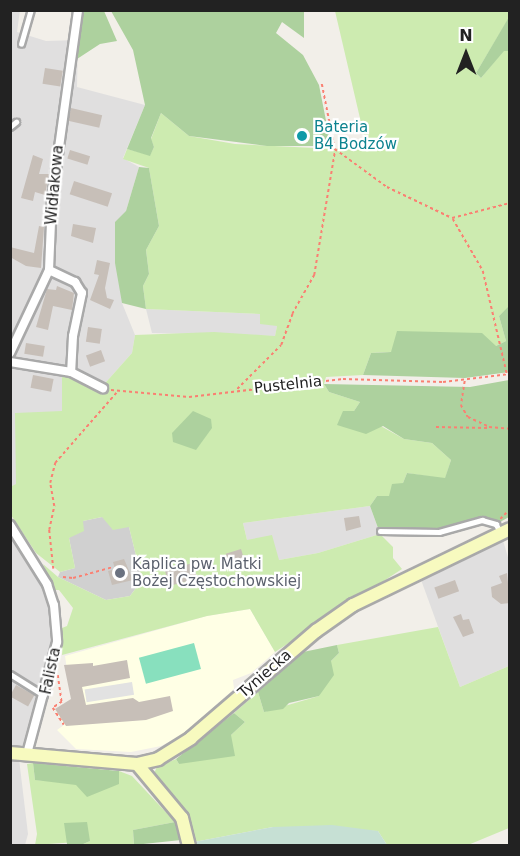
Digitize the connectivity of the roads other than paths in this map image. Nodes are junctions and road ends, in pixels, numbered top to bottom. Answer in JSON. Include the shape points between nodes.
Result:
{"nodes":[{"id":1,"x":31,"y":10,"type":"edge"},
{"id":2,"x":78,"y":10,"type":"edge"},
{"id":3,"x":21,"y":44,"type":"dead end"},
{"id":4,"x":16,"y":122,"type":"dead end"},
{"id":5,"x":10,"y":127,"type":"edge"},
{"id":6,"x":49,"y":270,"type":"junction"},
{"id":7,"x":10,"y":354,"type":"edge"},
{"id":8,"x":10,"y":362,"type":"edge"},
{"id":9,"x":71,"y":372,"type":"junction"},
{"id":10,"x":103,"y":388,"type":"road end"},
{"id":11,"x":10,"y":525,"type":"edge"},
{"id":12,"x":502,"y":529,"type":"edge"},
{"id":13,"x":380,"y":531,"type":"dead end"},
{"id":14,"x":10,"y":674,"type":"edge"},
{"id":15,"x":46,"y":696,"type":"junction"},
{"id":16,"x":10,"y":753,"type":"edge"},
{"id":17,"x":27,"y":754,"type":"junction"},
{"id":18,"x":137,"y":764,"type":"junction"},
{"id":19,"x":189,"y":846,"type":"edge"}],
"edges":[{"from":1,"to":3,"type":"lane"},
{"from":2,"to":6,"type":"street","name":"Widłakowa","via":[[52,198]]},
{"from":4,"to":5,"type":"lane"},
{"from":6,"to":7,"type":"street","name":"Widłakowa"},
{"from":6,"to":9,"type":"street","via":[[75,282],[82,293]]},
{"from":8,"to":9,"type":"street"},
{"from":9,"to":10,"type":"street"},
{"from":11,"to":15,"type":"street","name":"Falista","via":[[33,557],[54,605],[57,642]]},
{"from":12,"to":13,"type":"lane","via":[[482,520],[439,532]]},
{"from":12,"to":18,"type":"street","name":"Tyniecka","via":[[353,605],[316,631],[191,738],[158,759]]},
{"from":14,"to":15,"type":"lane"},
{"from":15,"to":17,"type":"street","name":"Falista"},
{"from":16,"to":17,"type":"street","name":"Tyniecka"},
{"from":17,"to":18,"type":"street","name":"Tyniecka"},
{"from":18,"to":19,"type":"street","via":[[182,818]]}]}
